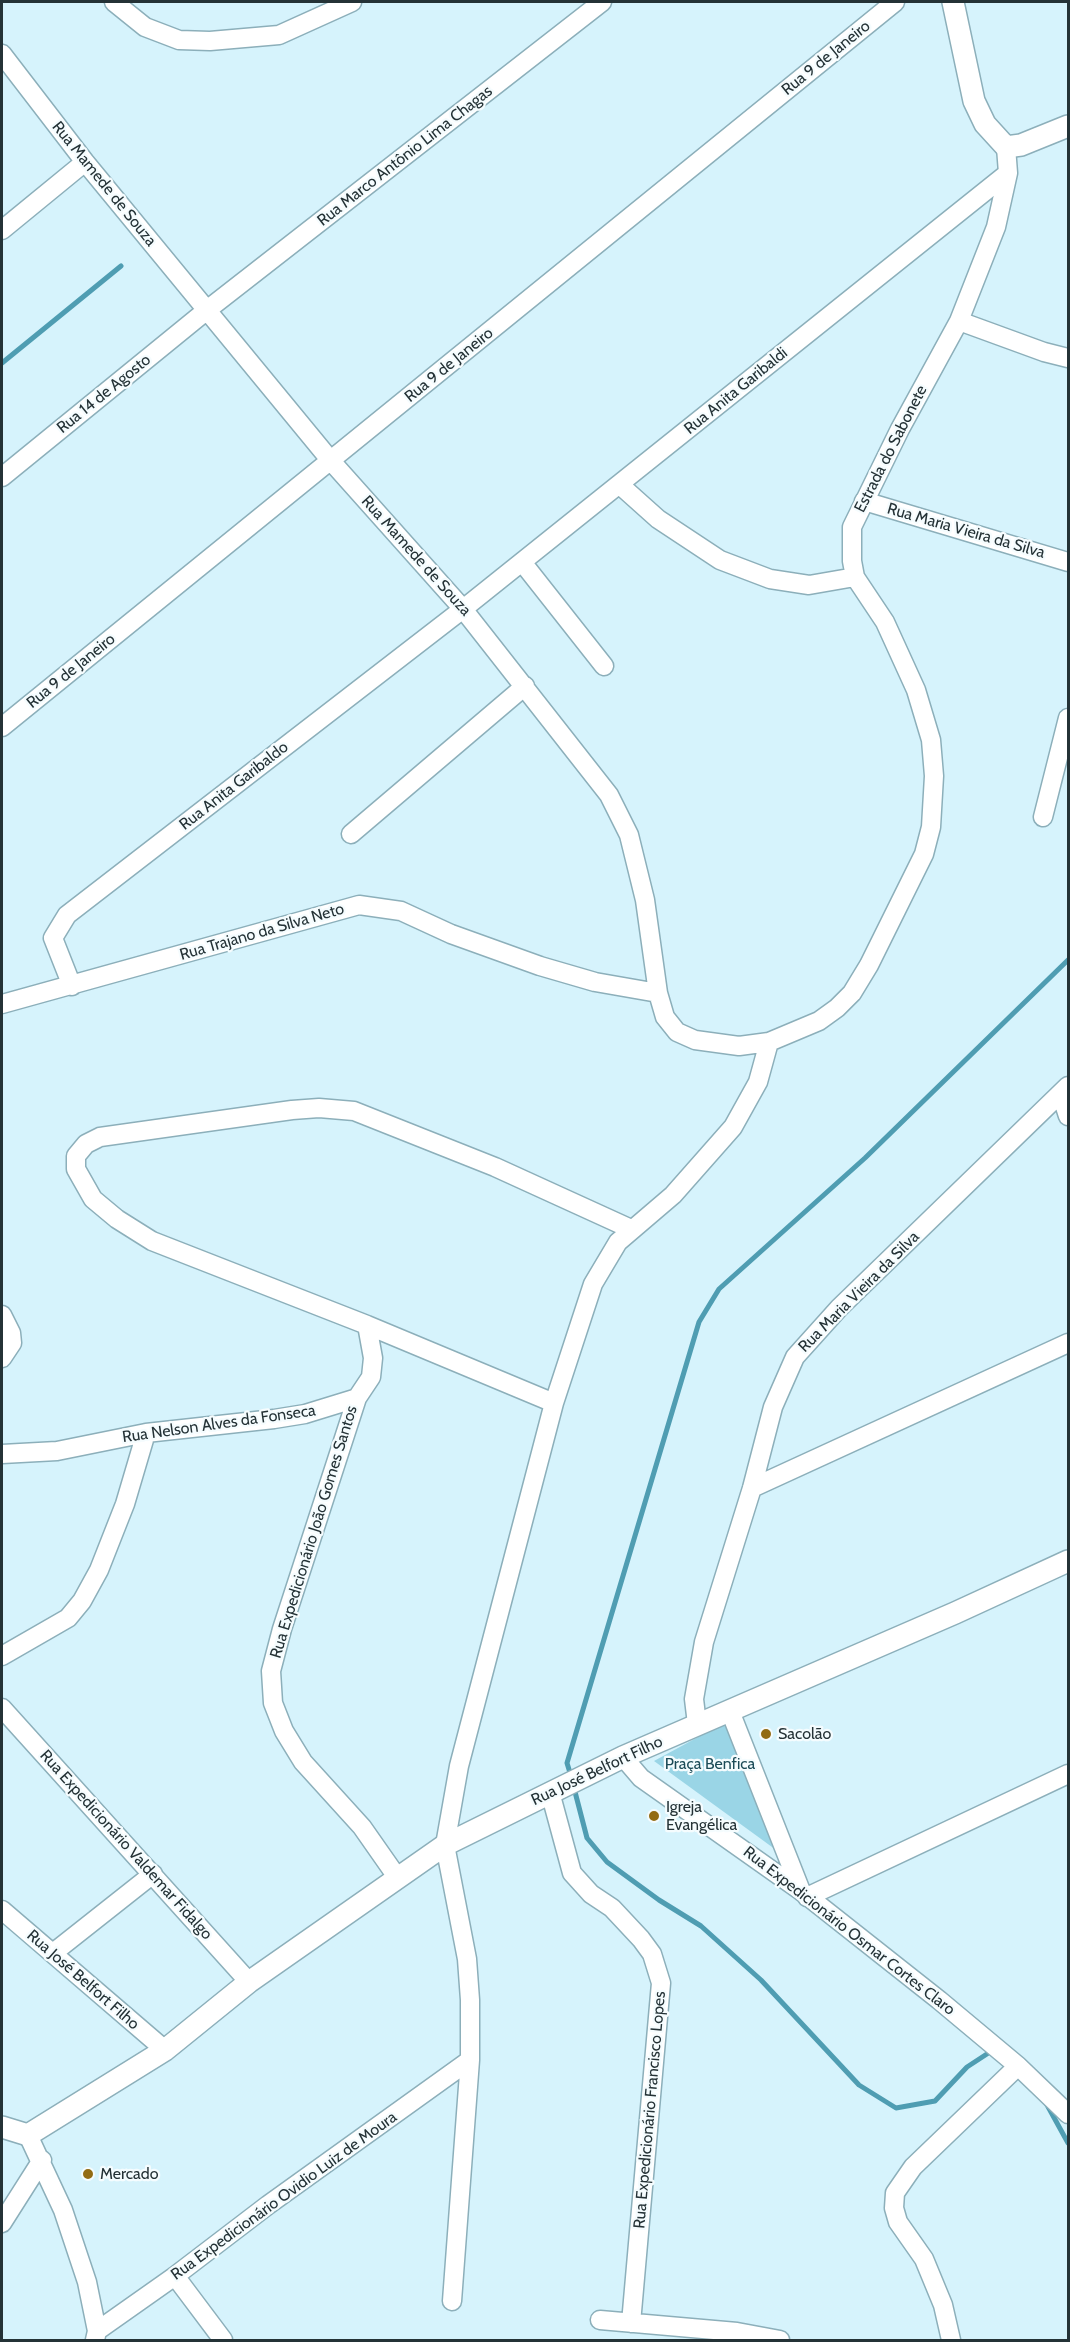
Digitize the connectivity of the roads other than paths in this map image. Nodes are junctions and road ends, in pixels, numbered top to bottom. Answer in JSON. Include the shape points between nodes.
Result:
{"nodes":[{"id":1,"x":114,"y":2,"type":"edge"},
{"id":2,"x":352,"y":2,"type":"edge"},
{"id":3,"x":602,"y":2,"type":"edge"},
{"id":4,"x":895,"y":2,"type":"edge"},
{"id":5,"x":953,"y":2,"type":"edge"},
{"id":6,"x":2,"y":54,"type":"edge"},
{"id":7,"x":1068,"y":126,"type":"edge"},
{"id":8,"x":1013,"y":146,"type":"junction"},
{"id":9,"x":85,"y":162,"type":"junction"},
{"id":10,"x":1008,"y":173,"type":"junction"},
{"id":11,"x":2,"y":230,"type":"edge"},
{"id":12,"x":207,"y":310,"type":"junction"},
{"id":13,"x":959,"y":321,"type":"junction"},
{"id":14,"x":1068,"y":358,"type":"edge"},
{"id":15,"x":331,"y":461,"type":"junction"},
{"id":16,"x":2,"y":477,"type":"edge"},
{"id":17,"x":620,"y":485,"type":"junction"},
{"id":18,"x":864,"y":501,"type":"junction"},
{"id":19,"x":1068,"y":561,"type":"edge"},
{"id":20,"x":522,"y":562,"type":"junction"},
{"id":21,"x":855,"y":577,"type":"junction"},
{"id":22,"x":464,"y":609,"type":"junction"},
{"id":23,"x":604,"y":666,"type":"dead end"},
{"id":24,"x":525,"y":686,"type":"junction"},
{"id":25,"x":1068,"y":718,"type":"edge"},
{"id":26,"x":2,"y":727,"type":"edge"},
{"id":27,"x":1043,"y":817,"type":"dead end"},
{"id":28,"x":351,"y":834,"type":"dead end"},
{"id":29,"x":72,"y":986,"type":"junction"},
{"id":30,"x":658,"y":993,"type":"junction"},
{"id":31,"x":2,"y":1004,"type":"edge"},
{"id":32,"x":769,"y":1042,"type":"junction"},
{"id":33,"x":1065,"y":1090,"type":"edge"},
{"id":34,"x":1068,"y":1116,"type":"edge"},
{"id":35,"x":631,"y":1229,"type":"junction"},
{"id":36,"x":2,"y":1315,"type":"edge"},
{"id":37,"x":367,"y":1325,"type":"junction"},
{"id":38,"x":1068,"y":1343,"type":"edge"},
{"id":39,"x":2,"y":1358,"type":"edge"},
{"id":40,"x":357,"y":1398,"type":"junction"},
{"id":41,"x":554,"y":1403,"type":"junction"},
{"id":42,"x":146,"y":1434,"type":"junction"},
{"id":43,"x":2,"y":1454,"type":"edge"},
{"id":44,"x":752,"y":1488,"type":"junction"},
{"id":45,"x":1068,"y":1561,"type":"edge"},
{"id":46,"x":2,"y":1656,"type":"edge"},
{"id":47,"x":2,"y":1708,"type":"edge"},
{"id":48,"x":730,"y":1711,"type":"junction"},
{"id":49,"x":697,"y":1724,"type":"junction"},
{"id":50,"x":623,"y":1757,"type":"junction"},
{"id":51,"x":1068,"y":1774,"type":"edge"},
{"id":52,"x":550,"y":1792,"type":"junction"},
{"id":53,"x":445,"y":1845,"type":"junction"},
{"id":54,"x":153,"y":1874,"type":"junction"},
{"id":55,"x":397,"y":1877,"type":"junction"},
{"id":56,"x":804,"y":1894,"type":"junction"},
{"id":57,"x":2,"y":1910,"type":"edge"},
{"id":58,"x":53,"y":1953,"type":"junction"},
{"id":59,"x":249,"y":1982,"type":"junction"},
{"id":60,"x":165,"y":2050,"type":"junction"},
{"id":61,"x":470,"y":2060,"type":"junction"},
{"id":62,"x":1015,"y":2069,"type":"junction"},
{"id":63,"x":1068,"y":2114,"type":"edge"},
{"id":64,"x":2,"y":2127,"type":"edge"},
{"id":65,"x":28,"y":2135,"type":"junction"},
{"id":66,"x":42,"y":2160,"type":"junction"},
{"id":67,"x":2,"y":2223,"type":"edge"},
{"id":68,"x":175,"y":2276,"type":"junction"},
{"id":69,"x":452,"y":2301,"type":"dead end"},
{"id":70,"x":600,"y":2320,"type":"dead end"},
{"id":71,"x":631,"y":2323,"type":"junction"},
{"id":72,"x":96,"y":2336,"type":"edge"},
{"id":73,"x":223,"y":2340,"type":"edge"},
{"id":74,"x":780,"y":2340,"type":"edge"},
{"id":75,"x":951,"y":2340,"type":"edge"}],
"edges":[{"from":1,"to":2,"type":"street","via":[[145,27],[179,40],[210,41],[279,35]]},
{"from":3,"to":12,"type":"street","name":"Rua Marco Antônio Lima Chagas"},
{"from":4,"to":15,"type":"street","name":"Rua 9 de Janeiro"},
{"from":5,"to":8,"type":"street","via":[[974,101],[985,124]]},
{"from":6,"to":9,"type":"street","name":"Rua Mamede de Souza"},
{"from":7,"to":8,"type":"street"},
{"from":8,"to":10,"type":"street","name":"Estrada do Sabonete"},
{"from":9,"to":11,"type":"street"},
{"from":9,"to":12,"type":"street","name":"Rua Mamede de Souza"},
{"from":10,"to":13,"type":"street","name":"Estrada do Sabonete","via":[[996,227]]},
{"from":10,"to":17,"type":"street","name":"Rua Anita Garibaldi"},
{"from":12,"to":15,"type":"street","name":"Rua Mamede de Souza"},
{"from":12,"to":16,"type":"street","name":"Rua 14 de Agosto"},
{"from":13,"to":14,"type":"street"},
{"from":13,"to":18,"type":"street","name":"Estrada do Sabonete"},
{"from":15,"to":22,"type":"street","name":"Rua Mamede de Souza"},
{"from":15,"to":26,"type":"street","name":"Rua 9 de Janeiro"},
{"from":17,"to":20,"type":"street","name":"Rua Anita Garibaldi"},
{"from":17,"to":21,"type":"street","via":[[658,519],[720,560],[771,579],[809,585]]},
{"from":18,"to":19,"type":"street","name":"Rua Maria Vieira da Silva"},
{"from":18,"to":21,"type":"street","name":"Estrada do Sabonete","via":[[852,527]]},
{"from":20,"to":22,"type":"street","name":"Rua Anita Garibaldi"},
{"from":20,"to":23,"type":"street"},
{"from":21,"to":32,"type":"street","name":"Estrada do Sabonete","via":[[885,622],[916,690],[930,740],[931,828],[924,854],[892,922],[852,993],[819,1021]]},
{"from":22,"to":24,"type":"street","name":"Rua Mamede de Souza"},
{"from":22,"to":29,"type":"street","name":"Rua Anita Garibaldo","via":[[67,915],[53,938]]},
{"from":24,"to":28,"type":"street"},
{"from":24,"to":30,"type":"street","name":"Rua Mamede de Souza","via":[[609,795],[629,835],[645,900]]},
{"from":25,"to":27,"type":"street"},
{"from":29,"to":30,"type":"street","name":"Rua Trajano da Silva Neto","via":[[359,904],[401,911],[451,934],[551,969],[595,982]]},
{"from":29,"to":31,"type":"street","name":"Rua Trajano da Silva Neto"},
{"from":30,"to":32,"type":"street","name":"Rua Mamede de Souza","via":[[665,1017],[677,1032],[716,1044]]},
{"from":32,"to":35,"type":"street","via":[[758,1082],[733,1127],[673,1195]]},
{"from":33,"to":34,"type":"street"},
{"from":33,"to":44,"type":"street","name":"Rua Maria Vieira da Silva","via":[[839,1308],[795,1357],[773,1407]]},
{"from":35,"to":37,"type":"street","via":[[495,1167],[354,1111],[292,1110],[100,1137],[86,1144],[76,1156],[75,1169],[93,1199],[152,1240]]},
{"from":35,"to":41,"type":"street","via":[[606,1258],[593,1284]]},
{"from":36,"to":39,"type":"street","via":[[12,1343]]},
{"from":37,"to":40,"type":"street","via":[[373,1358],[371,1377]]},
{"from":37,"to":41,"type":"street"},
{"from":38,"to":44,"type":"street"},
{"from":40,"to":42,"type":"street","name":"Rua Nelson Alves da Fonseca","via":[[306,1414]]},
{"from":40,"to":55,"type":"street","name":"Rua Expedicionário João Gomes Santos","via":[[282,1629],[271,1671],[273,1703],[303,1762],[362,1827]]},
{"from":41,"to":53,"type":"street","via":[[459,1766]]},
{"from":42,"to":43,"type":"street","name":"Rua Nelson Alves da Fonseca","via":[[57,1451]]},
{"from":42,"to":46,"type":"street","via":[[125,1504],[82,1601],[68,1618]]},
{"from":44,"to":49,"type":"street","name":"Rua Maria Vieira da Silva","via":[[704,1642],[694,1699]]},
{"from":45,"to":48,"type":"street","name":"Rua José Belfort Filho"},
{"from":47,"to":54,"type":"street","name":"Rua Expedicionário Valdemar Fidalgo"},
{"from":48,"to":49,"type":"street","name":"Rua José Belfort Filho"},
{"from":48,"to":56,"type":"street"},
{"from":49,"to":50,"type":"street","name":"Rua José Belfort Filho"},
{"from":50,"to":52,"type":"street","name":"Rua José Belfort Filho"},
{"from":50,"to":56,"type":"street","name":"Rua Expedicionário Osmar Cortes Claro","via":[[640,1778]]},
{"from":51,"to":56,"type":"street"},
{"from":52,"to":53,"type":"street","name":"Rua José Belfort Filho"},
{"from":52,"to":71,"type":"street","name":"Rua Expedicionário Francisco Lopes","via":[[572,1873],[641,1939],[652,1954],[661,1983]]},
{"from":53,"to":55,"type":"street","name":"Rua José Belfort Filho"},
{"from":53,"to":61,"type":"street","via":[[467,1959]]},
{"from":54,"to":58,"type":"street"},
{"from":54,"to":59,"type":"street","name":"Rua Expedicionário Valdemar Fidalgo"},
{"from":55,"to":59,"type":"street","name":"Rua José Belfort Filho"},
{"from":56,"to":62,"type":"street","name":"Rua Expedicionário Osmar Cortes Claro","via":[[939,2000]]},
{"from":57,"to":58,"type":"street","name":"Rua José Belfort Filho"},
{"from":58,"to":60,"type":"street","name":"Rua José Belfort Filho"},
{"from":59,"to":60,"type":"street","name":"Rua José Belfort Filho"},
{"from":60,"to":65,"type":"street","name":"Rua José Belfort Filho"},
{"from":61,"to":68,"type":"street","name":"Rua Expedicionário Ovidio Luiz de Moura"},
{"from":61,"to":69,"type":"street"},
{"from":62,"to":63,"type":"street","name":"Rua Expedicionário Osmar Cortes Claro"},
{"from":62,"to":75,"type":"street","via":[[913,2167],[895,2193],[898,2222],[924,2259],[943,2305]]},
{"from":64,"to":65,"type":"street"},
{"from":65,"to":66,"type":"street"},
{"from":66,"to":67,"type":"street"},
{"from":66,"to":72,"type":"street","via":[[87,2282]]},
{"from":68,"to":72,"type":"street","name":"Rua Expedicionário Ovidio Luiz de Moura"},
{"from":68,"to":73,"type":"street"},
{"from":70,"to":71,"type":"street"},
{"from":71,"to":74,"type":"street","via":[[737,2332]]}]}
